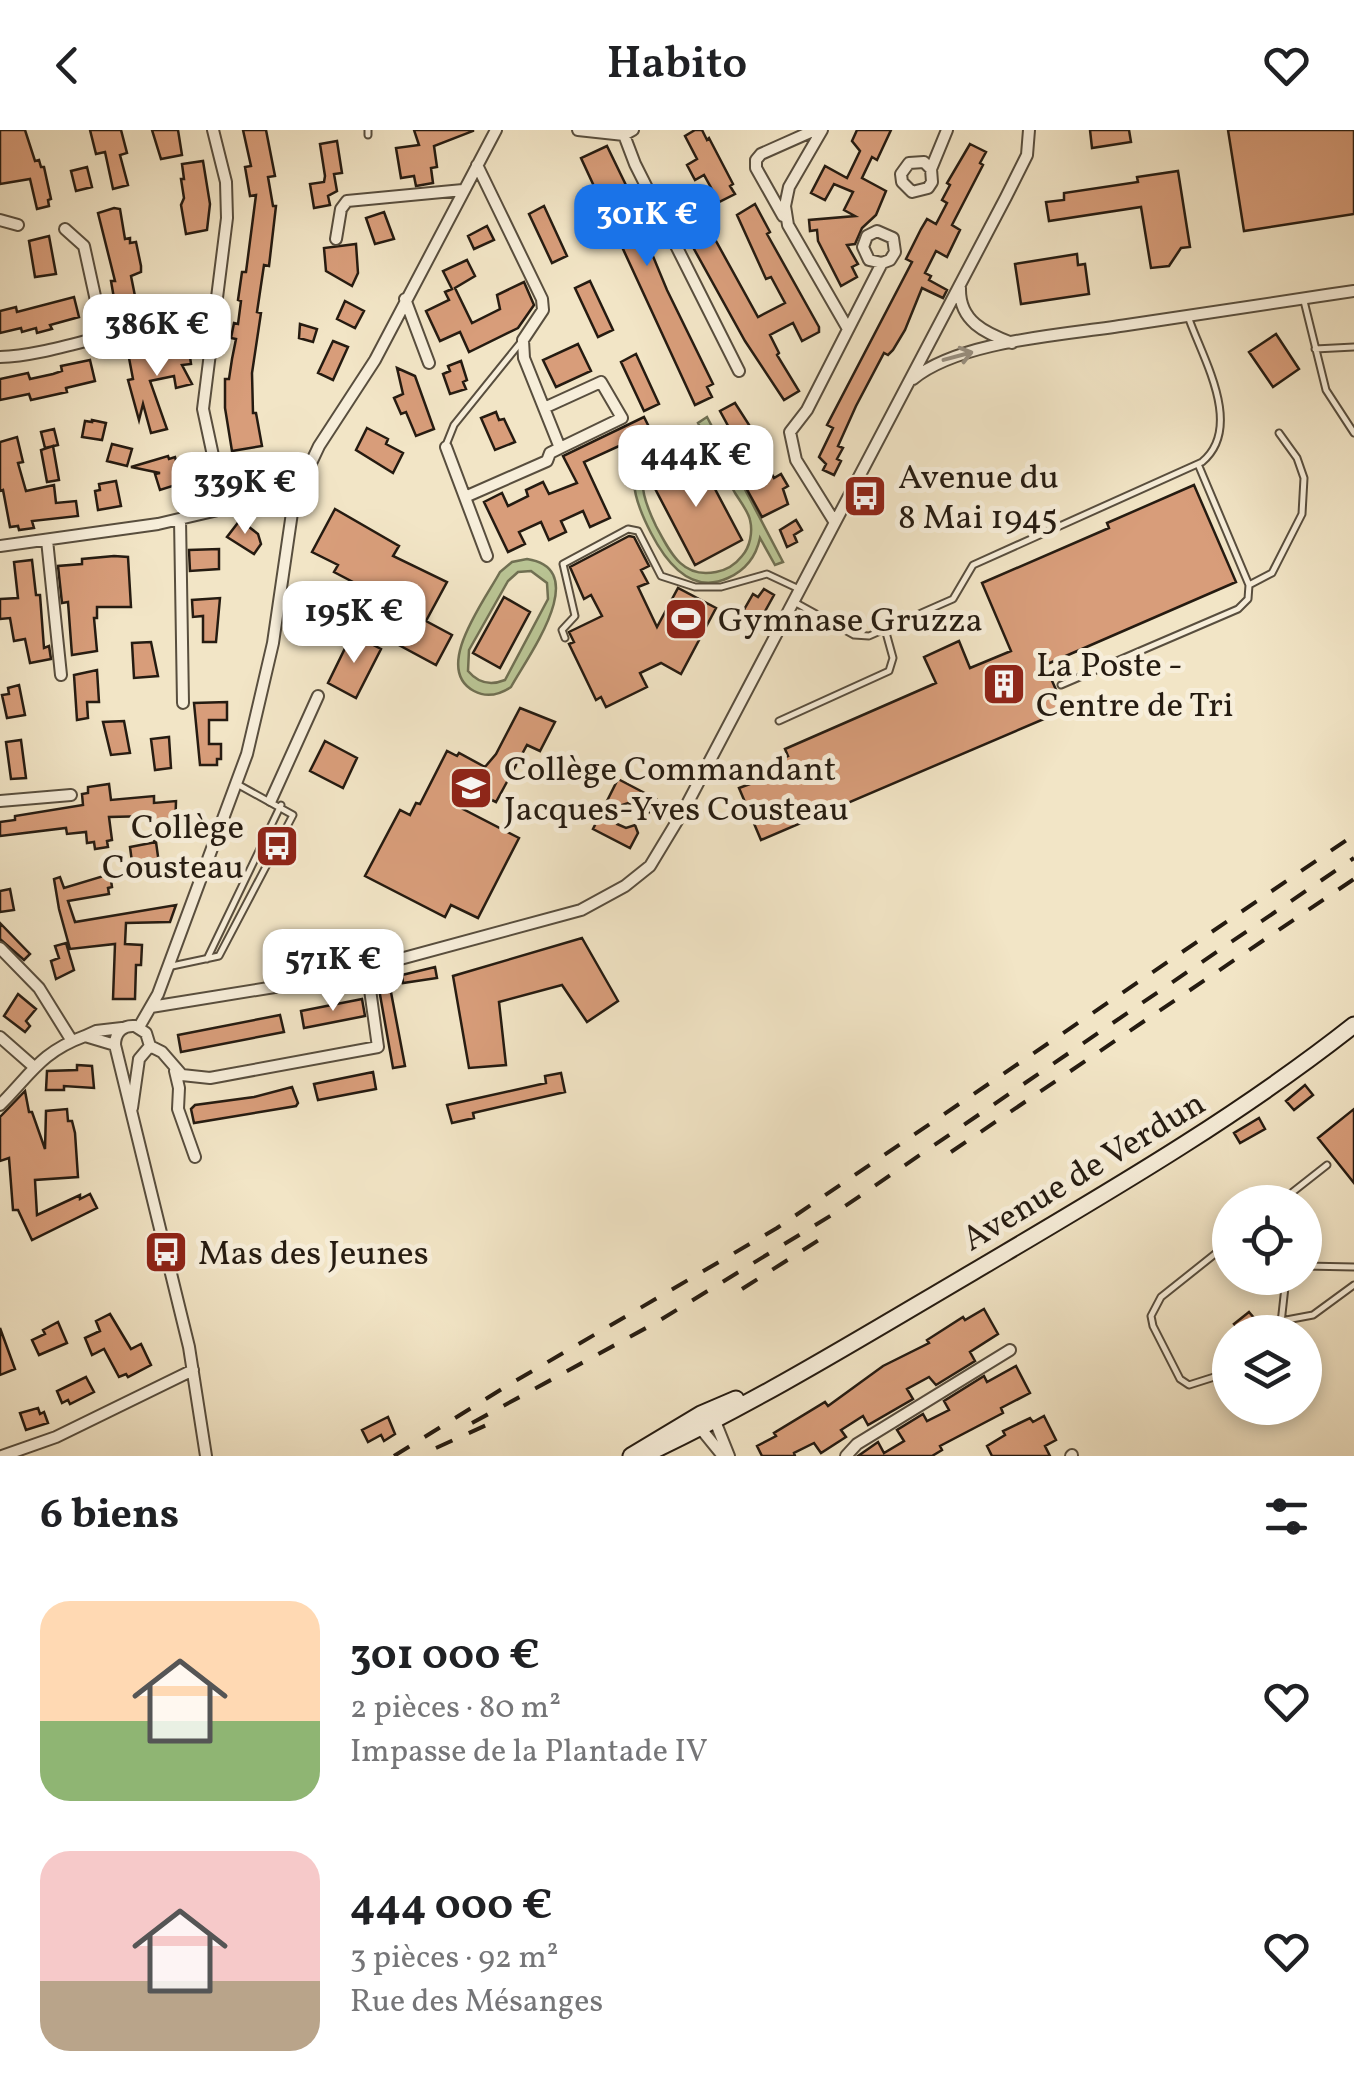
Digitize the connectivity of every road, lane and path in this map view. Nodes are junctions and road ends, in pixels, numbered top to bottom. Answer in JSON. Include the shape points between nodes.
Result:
{"nodes":[{"id":1,"x":213,"y":130,"type":"edge"},
{"id":2,"x":496,"y":130,"type":"edge"},
{"id":3,"x":578,"y":130,"type":"edge"},
{"id":4,"x":818,"y":130,"type":"edge"},
{"id":5,"x":947,"y":130,"type":"edge"},
{"id":6,"x":1029,"y":130,"type":"edge"},
{"id":7,"x":628,"y":132,"type":"edge"},
{"id":8,"x":477,"y":165,"type":"junction"},
{"id":9,"x":930,"y":169,"type":"dead end"},
{"id":10,"x":463,"y":190,"type":"junction"},
{"id":11,"x":0,"y":220,"type":"edge"},
{"id":12,"x":18,"y":225,"type":"dead end"},
{"id":13,"x":788,"y":225,"type":"junction"},
{"id":14,"x":65,"y":229,"type":"dead end"},
{"id":15,"x":336,"y":239,"type":"dead end"},
{"id":16,"x":882,"y":264,"type":"dead end"},
{"id":17,"x":960,"y":284,"type":"junction"},
{"id":18,"x":1354,"y":290,"type":"edge"},
{"id":19,"x":1303,"y":298,"type":"junction"},
{"id":20,"x":405,"y":299,"type":"junction"},
{"id":21,"x":1188,"y":316,"type":"junction"},
{"id":22,"x":211,"y":328,"type":"junction"},
{"id":23,"x":848,"y":329,"type":"junction"},
{"id":24,"x":97,"y":338,"type":"junction"},
{"id":25,"x":523,"y":340,"type":"junction"},
{"id":26,"x":1013,"y":343,"type":"junction"},
{"id":27,"x":1354,"y":347,"type":"edge"},
{"id":28,"x":1315,"y":349,"type":"junction"},
{"id":29,"x":0,"y":357,"type":"edge"},
{"id":30,"x":429,"y":363,"type":"dead end"},
{"id":31,"x":739,"y":372,"type":"dead end"},
{"id":32,"x":909,"y":382,"type":"junction"},
{"id":33,"x":544,"y":408,"type":"junction"},
{"id":34,"x":1279,"y":433,"type":"dead end"},
{"id":35,"x":1354,"y":433,"type":"edge"},
{"id":36,"x":446,"y":447,"type":"joint"},
{"id":37,"x":560,"y":448,"type":"junction"},
{"id":38,"x":1198,"y":464,"type":"junction"},
{"id":39,"x":465,"y":497,"type":"junction"},
{"id":40,"x":231,"y":505,"type":"junction"},
{"id":41,"x":293,"y":507,"type":"junction"},
{"id":42,"x":180,"y":520,"type":"junction"},
{"id":43,"x":834,"y":522,"type":"junction"},
{"id":44,"x":47,"y":540,"type":"junction"},
{"id":45,"x":0,"y":546,"type":"edge"},
{"id":46,"x":488,"y":556,"type":"dead end"},
{"id":47,"x":1249,"y":585,"type":"junction"},
{"id":48,"x":799,"y":589,"type":"junction"},
{"id":49,"x":792,"y":601,"type":"junction"},
{"id":50,"x":886,"y":629,"type":"junction"},
{"id":51,"x":565,"y":638,"type":"dead end"},
{"id":52,"x":61,"y":675,"type":"dead end"},
{"id":53,"x":1061,"y":685,"type":"dead end"},
{"id":54,"x":318,"y":696,"type":"dead end"},
{"id":55,"x":183,"y":703,"type":"dead end"},
{"id":56,"x":780,"y":721,"type":"dead end"},
{"id":57,"x":237,"y":784,"type":"junction"},
{"id":58,"x":70,"y":794,"type":"dead end"},
{"id":59,"x":0,"y":801,"type":"edge"},
{"id":60,"x":276,"y":803,"type":"junction"},
{"id":61,"x":0,"y":948,"type":"edge"},
{"id":62,"x":207,"y":959,"type":"junction"},
{"id":63,"x":169,"y":967,"type":"junction"},
{"id":64,"x":367,"y":968,"type":"junction"},
{"id":65,"x":151,"y":1006,"type":"junction"},
{"id":66,"x":1354,"y":1025,"type":"edge"},
{"id":67,"x":139,"y":1027,"type":"junction"},
{"id":68,"x":122,"y":1028,"type":"junction"},
{"id":69,"x":85,"y":1036,"type":"junction"},
{"id":70,"x":0,"y":1037,"type":"edge"},
{"id":71,"x":72,"y":1041,"type":"junction"},
{"id":72,"x":150,"y":1046,"type":"junction"},
{"id":73,"x":116,"y":1049,"type":"junction"},
{"id":74,"x":140,"y":1060,"type":"junction"},
{"id":75,"x":33,"y":1066,"type":"junction"},
{"id":76,"x":173,"y":1066,"type":"junction"},
{"id":77,"x":0,"y":1105,"type":"edge"},
{"id":78,"x":131,"y":1114,"type":"junction"},
{"id":79,"x":196,"y":1157,"type":"dead end"},
{"id":80,"x":1327,"y":1165,"type":"dead end"},
{"id":81,"x":1302,"y":1185,"type":"edge"},
{"id":82,"x":1212,"y":1257,"type":"edge"},
{"id":83,"x":1322,"y":1266,"type":"edge"},
{"id":84,"x":1354,"y":1267,"type":"edge"},
{"id":85,"x":1354,"y":1285,"type":"edge"},
{"id":86,"x":1312,"y":1315,"type":"edge"},
{"id":87,"x":1010,"y":1350,"type":"dead end"},
{"id":88,"x":193,"y":1370,"type":"junction"},
{"id":89,"x":1212,"y":1378,"type":"edge"},
{"id":90,"x":718,"y":1413,"type":"junction"},
{"id":91,"x":692,"y":1426,"type":"junction"},
{"id":92,"x":2,"y":1456,"type":"edge"},
{"id":93,"x":206,"y":1456,"type":"edge"},
{"id":94,"x":631,"y":1456,"type":"edge"},
{"id":95,"x":642,"y":1456,"type":"edge"},
{"id":96,"x":726,"y":1456,"type":"edge"},
{"id":97,"x":846,"y":1456,"type":"edge"}],
"edges":[{"from":1,"to":22,"type":"street","via":[[227,218]]},
{"from":2,"to":8,"type":"street"},
{"from":3,"to":7,"type":"street"},
{"from":4,"to":13,"type":"street","via":[[789,188]]},
{"from":4,"to":13,"type":"street","via":[[756,160]]},
{"from":5,"to":9,"type":"street"},
{"from":6,"to":17,"type":"street","via":[[1026,154]]},
{"from":7,"to":31,"type":"street","via":[[635,164]]},
{"from":8,"to":10,"type":"street"},
{"from":8,"to":25,"type":"street","via":[[542,300],[543,310]]},
{"from":10,"to":15,"type":"street","via":[[348,201]]},
{"from":10,"to":20,"type":"street"},
{"from":11,"to":12,"type":"street"},
{"from":13,"to":23,"type":"street"},
{"from":14,"to":24,"type":"street","via":[[84,246],[100,319]]},
{"from":16,"to":23,"type":"street"},
{"from":17,"to":26,"type":"street","via":[[970,321]]},
{"from":17,"to":32,"type":"street"},
{"from":18,"to":19,"type":"street"},
{"from":19,"to":21,"type":"street"},
{"from":19,"to":28,"type":"lane"},
{"from":20,"to":30,"type":"street"},
{"from":20,"to":41,"type":"street","via":[[319,446]]},
{"from":21,"to":26,"type":"street"},
{"from":21,"to":38,"type":"lane","via":[[1221,420],[1214,448]]},
{"from":22,"to":24,"type":"street","via":[[194,322]]},
{"from":22,"to":40,"type":"street","via":[[203,408]]},
{"from":23,"to":43,"type":"street","via":[[790,432],[796,460]]},
{"from":24,"to":29,"type":"street"},
{"from":25,"to":33,"type":"street"},
{"from":25,"to":36,"type":"lane","via":[[454,426]]},
{"from":32,"to":26,"type":"street","one_way":true,"via":[[947,358]]},
{"from":27,"to":28,"type":"lane"},
{"from":28,"to":35,"type":"lane","via":[[1326,390]]},
{"from":32,"to":43,"type":"street"},
{"from":33,"to":37,"type":"street"},
{"from":33,"to":37,"type":"street","via":[[601,382],[622,418]]},
{"from":34,"to":47,"type":"lane","via":[[1301,466],[1302,514],[1272,574]]},
{"from":36,"to":39,"type":"street"},
{"from":37,"to":39,"type":"street","via":[[547,461]]},
{"from":38,"to":47,"type":"lane"},
{"from":38,"to":50,"type":"lane","via":[[973,565],[953,599]]},
{"from":39,"to":46,"type":"street"},
{"from":40,"to":41,"type":"street","via":[[272,497]]},
{"from":40,"to":42,"type":"street"},
{"from":41,"to":57,"type":"street","via":[[272,643]]},
{"from":42,"to":44,"type":"street"},
{"from":42,"to":55,"type":"street"},
{"from":43,"to":48,"type":"street"},
{"from":44,"to":45,"type":"street"},
{"from":44,"to":52,"type":"street"},
{"from":47,"to":53,"type":"lane","via":[[1238,609]]},
{"from":48,"to":49,"type":"street"},
{"from":48,"to":51,"type":"lane","via":[[767,574],[721,587],[661,576],[638,531],[628,529],[563,564],[575,616],[562,630]]},
{"from":49,"to":50,"type":"lane","via":[[854,636]]},
{"from":49,"to":64,"type":"street","via":[[650,866],[582,910]]},
{"from":50,"to":56,"type":"lane","via":[[893,658],[888,671]]},
{"from":54,"to":60,"type":"street"},
{"from":57,"to":60,"type":"lane"},
{"from":57,"to":63,"type":"street"},
{"from":58,"to":59,"type":"street"},
{"from":60,"to":62,"type":"lane"},
{"from":60,"to":62,"type":"lane","via":[[293,814],[219,956]]},
{"from":61,"to":71,"type":"street","via":[[38,988]]},
{"from":62,"to":63,"type":"lane"},
{"from":63,"to":65,"type":"street"},
{"from":64,"to":65,"type":"street"},
{"from":64,"to":76,"type":"street","via":[[378,1047],[210,1078],[182,1075]]},
{"from":65,"to":67,"type":"street"},
{"from":66,"to":90,"type":"main road","name":"Avenue de Verdun","via":[[1236,1112],[835,1354]]},
{"from":67,"to":68,"type":"street"},
{"from":67,"to":72,"type":"street"},
{"from":68,"to":69,"type":"street"},
{"from":68,"to":73,"type":"street"},
{"from":69,"to":71,"type":"street"},
{"from":69,"to":73,"type":"street"},
{"from":70,"to":75,"type":"street"},
{"from":71,"to":75,"type":"street"},
{"from":72,"to":74,"type":"street"},
{"from":72,"to":76,"type":"street"},
{"from":73,"to":74,"type":"street","via":[[130,1061]]},
{"from":73,"to":78,"type":"street"},
{"from":74,"to":78,"type":"street"},
{"from":75,"to":77,"type":"street"},
{"from":76,"to":79,"type":"street","via":[[178,1108]]},
{"from":78,"to":88,"type":"street"},
{"from":80,"to":81,"type":"lane"},
{"from":82,"to":89,"type":"lane","via":[[1161,1298],[1152,1316],[1180,1378],[1190,1385]]},
{"from":83,"to":84,"type":"lane"},
{"from":85,"to":86,"type":"lane"},
{"from":87,"to":97,"type":"street"},
{"from":88,"to":92,"type":"street","via":[[56,1438]]},
{"from":88,"to":93,"type":"street"},
{"from":90,"to":91,"type":"main road","name":"Avenue de Verdun"},
{"from":90,"to":96,"type":"street"},
{"from":91,"to":94,"type":"main road"},
{"from":91,"to":95,"type":"main road"},
{"from":91,"to":96,"type":"street"}]}
